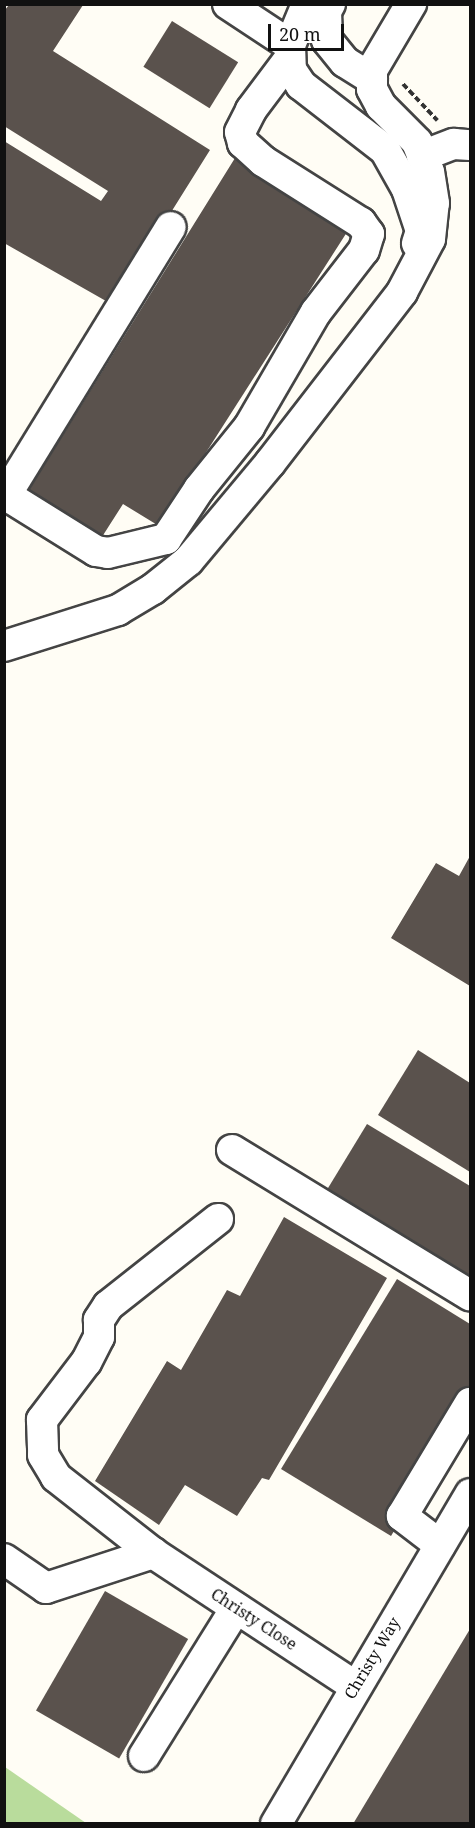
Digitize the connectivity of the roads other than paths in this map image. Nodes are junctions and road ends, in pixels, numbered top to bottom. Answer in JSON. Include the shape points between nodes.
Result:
{"nodes":[{"id":1,"x":228,"y":4,"type":"edge"},
{"id":2,"x":307,"y":4,"type":"edge"},
{"id":3,"x":330,"y":4,"type":"edge"},
{"id":4,"x":411,"y":4,"type":"edge"},
{"id":5,"x":290,"y":51,"type":"junction"},
{"id":6,"x":372,"y":79,"type":"junction"},
{"id":7,"x":471,"y":145,"type":"edge"},
{"id":8,"x":423,"y":156,"type":"junction"},
{"id":9,"x":171,"y":227,"type":"dead end"},
{"id":10,"x":402,"y":292,"type":"junction"},
{"id":11,"x":5,"y":496,"type":"edge"},
{"id":12,"x":4,"y":646,"type":"edge"},
{"id":13,"x":232,"y":1150,"type":"dead end"},
{"id":14,"x":218,"y":1219,"type":"dead end"},
{"id":15,"x":471,"y":1295,"type":"edge"},
{"id":16,"x":471,"y":1403,"type":"edge"},
{"id":17,"x":471,"y":1494,"type":"edge"},
{"id":18,"x":440,"y":1545,"type":"junction"},
{"id":19,"x":153,"y":1553,"type":"junction"},
{"id":20,"x":4,"y":1559,"type":"edge"},
{"id":21,"x":237,"y":1608,"type":"junction"},
{"id":22,"x":355,"y":1686,"type":"junction"},
{"id":23,"x":144,"y":1756,"type":"dead end"},
{"id":24,"x":276,"y":1824,"type":"edge"}],
"edges":[{"from":1,"to":5,"type":"street"},
{"from":2,"to":5,"type":"street"},
{"from":3,"to":6,"type":"street","via":[[326,11],[327,40],[345,62]]},
{"from":4,"to":6,"type":"street","via":[[372,70]]},
{"from":5,"to":10,"type":"street","via":[[291,70],[301,85],[385,150],[407,189],[421,231]]},
{"from":5,"to":11,"type":"street","via":[[251,110],[240,132],[243,143],[263,161],[361,223],[369,234],[364,250],[316,312],[249,427],[199,489],[166,539],[108,553],[96,551]]},
{"from":6,"to":8,"type":"street","via":[[381,106],[417,142]]},
{"from":7,"to":8,"type":"street","via":[[454,144]]},
{"from":8,"to":10,"type":"street","via":[[434,203],[430,239]]},
{"from":9,"to":11,"type":"street"},
{"from":10,"to":12,"type":"street","via":[[263,472],[188,561],[118,610]]},
{"from":13,"to":15,"type":"street"},
{"from":14,"to":19,"type":"street","name":"Christy Close","via":[[108,1306],[99,1320],[99,1337],[86,1362],[42,1420],[43,1455],[56,1478]]},
{"from":16,"to":18,"type":"street","via":[[402,1516]]},
{"from":17,"to":18,"type":"street","name":"Christy Way"},
{"from":18,"to":22,"type":"street","name":"Christy Way"},
{"from":19,"to":20,"type":"street","via":[[46,1588]]},
{"from":19,"to":21,"type":"street","name":"Christy Close"},
{"from":21,"to":22,"type":"street","name":"Christy Close"},
{"from":21,"to":23,"type":"street"},
{"from":22,"to":24,"type":"street","name":"Christy Way"}]}
